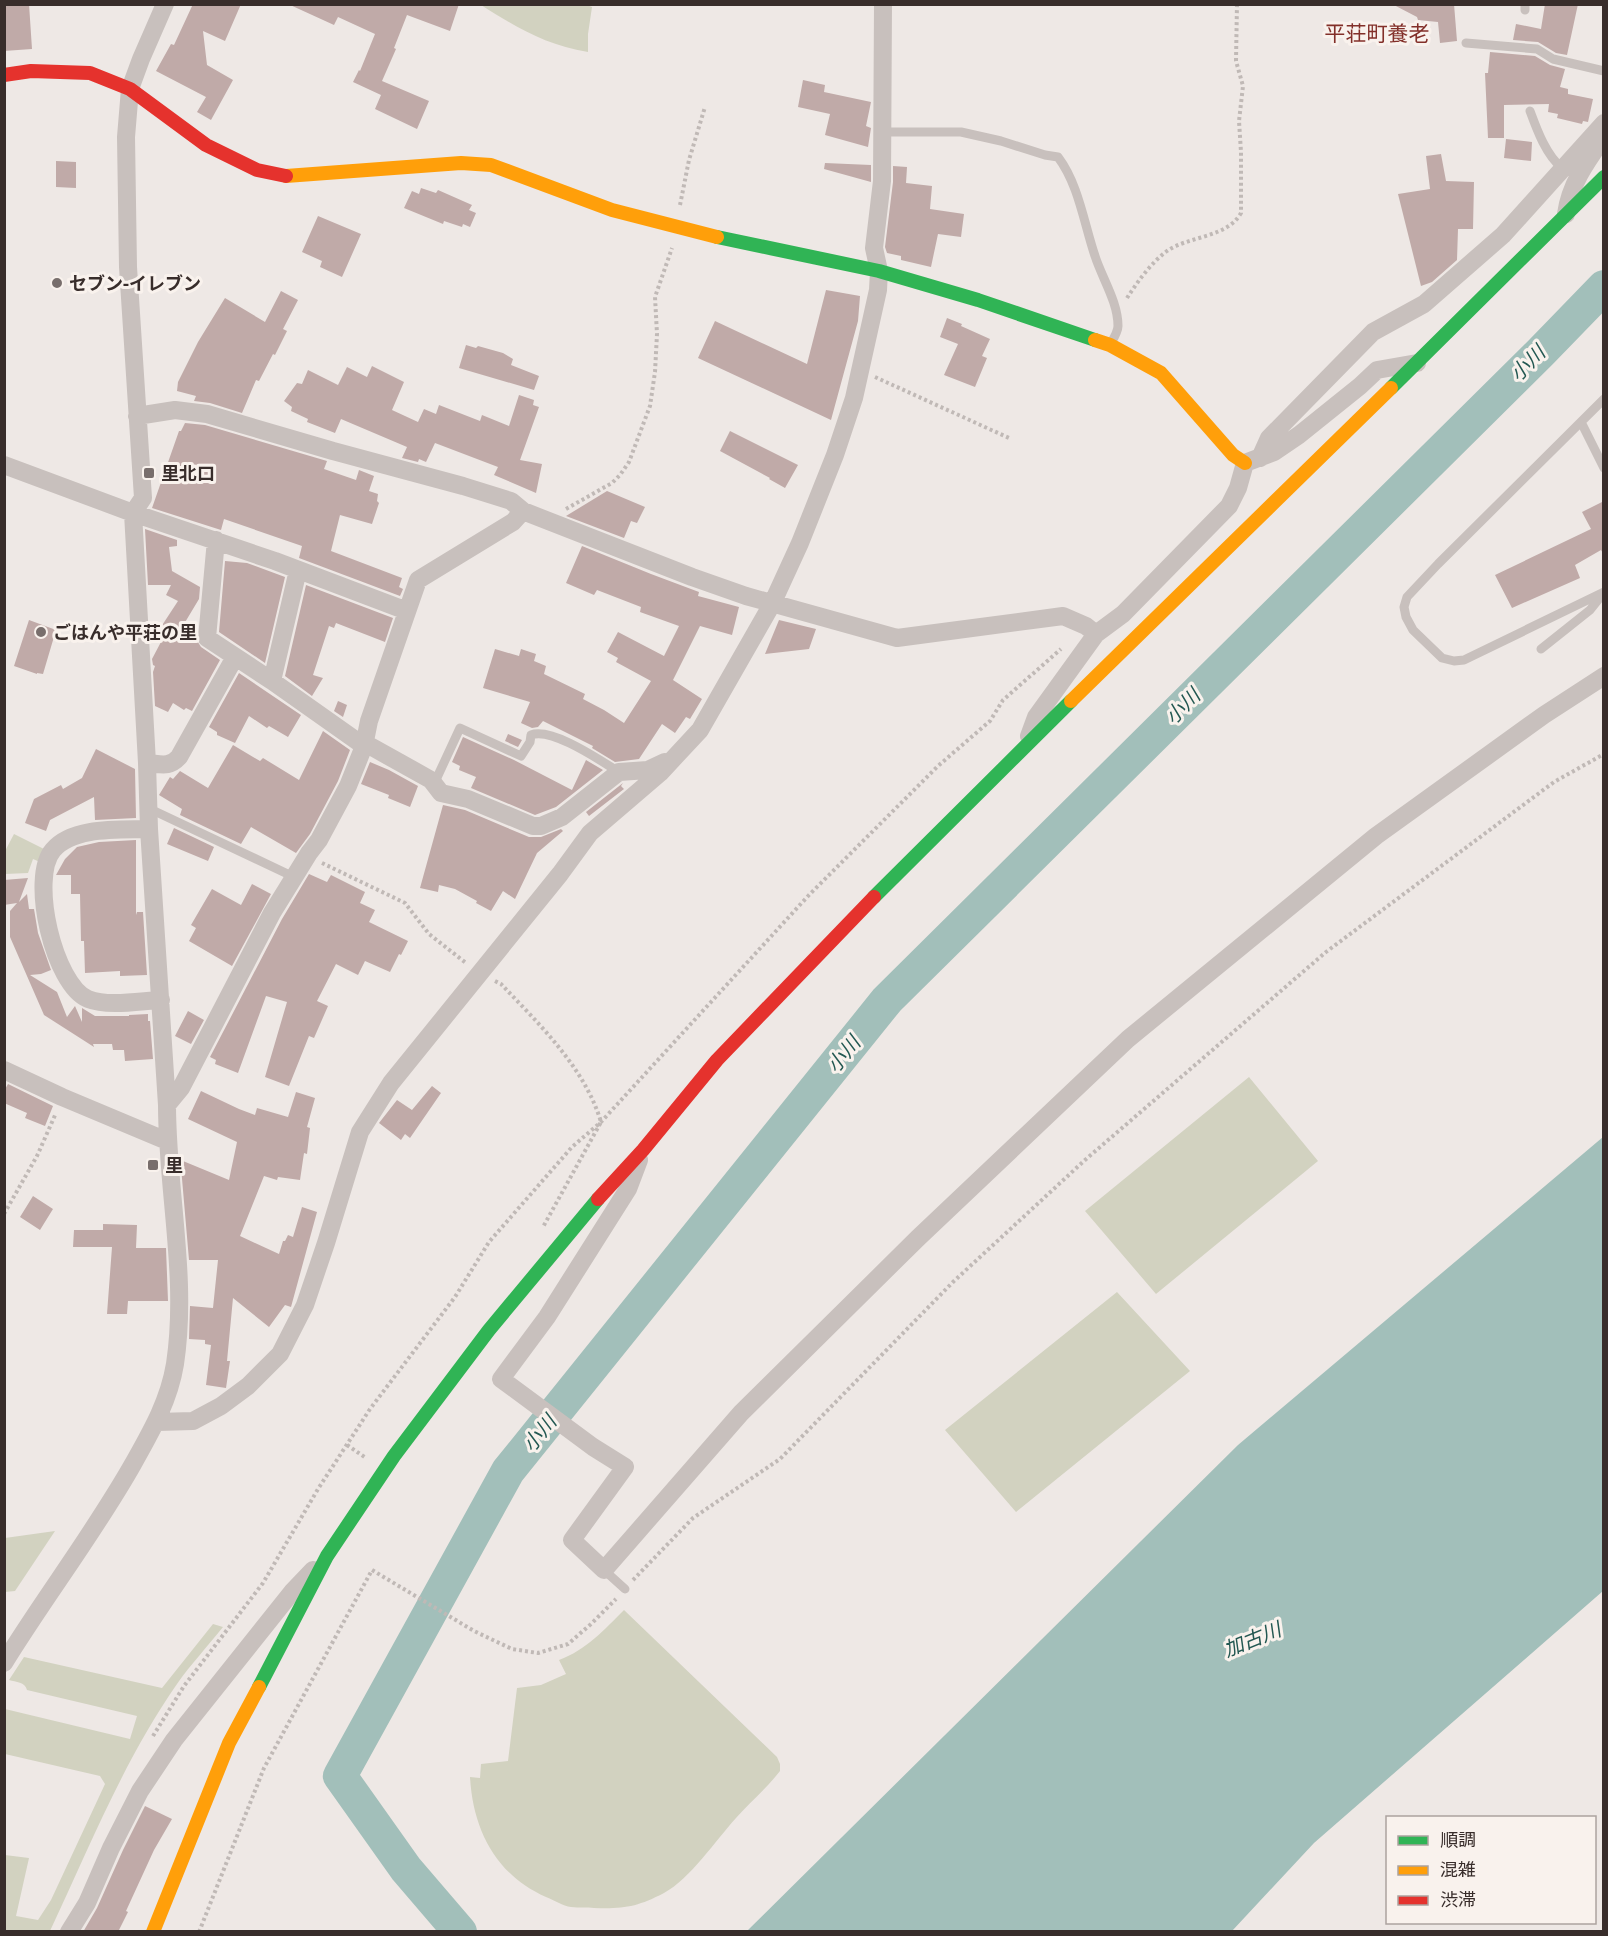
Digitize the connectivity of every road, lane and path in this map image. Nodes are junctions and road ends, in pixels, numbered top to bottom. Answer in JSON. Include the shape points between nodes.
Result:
{"nodes":[{"id":1,"x":165,"y":4,"type":"edge"},
{"id":2,"x":883,"y":4,"type":"edge"},
{"id":3,"x":1237,"y":4,"type":"edge"},
{"id":4,"x":1466,"y":43,"type":"dead end"},
{"id":5,"x":1604,"y":71,"type":"edge"},
{"id":6,"x":4,"y":75,"type":"edge"},
{"id":7,"x":130,"y":89,"type":"junction"},
{"id":8,"x":705,"y":107,"type":"dead end"},
{"id":9,"x":1530,"y":111,"type":"dead end"},
{"id":10,"x":1604,"y":123,"type":"edge"},
{"id":11,"x":882,"y":132,"type":"junction"},
{"id":12,"x":1604,"y":137,"type":"edge"},
{"id":13,"x":1562,"y":168,"type":"junction"},
{"id":14,"x":1604,"y":177,"type":"edge"},
{"id":15,"x":1566,"y":214,"type":"junction"},
{"id":16,"x":676,"y":227,"type":"junction"},
{"id":17,"x":879,"y":272,"type":"junction"},
{"id":18,"x":1115,"y":312,"type":"junction"},
{"id":19,"x":1110,"y":345,"type":"junction"},
{"id":20,"x":1417,"y":363,"type":"junction"},
{"id":21,"x":860,"y":371,"type":"junction"},
{"id":22,"x":1604,"y":399,"type":"edge"},
{"id":23,"x":137,"y":416,"type":"junction"},
{"id":24,"x":1581,"y":422,"type":"junction"},
{"id":25,"x":1009,"y":438,"type":"dead end"},
{"id":26,"x":1252,"y":460,"type":"junction"},
{"id":27,"x":4,"y":465,"type":"edge"},
{"id":28,"x":1604,"y":468,"type":"edge"},
{"id":29,"x":523,"y":511,"type":"junction"},
{"id":30,"x":133,"y":513,"type":"junction"},
{"id":31,"x":551,"y":521,"type":"junction"},
{"id":32,"x":216,"y":540,"type":"junction"},
{"id":33,"x":298,"y":570,"type":"junction"},
{"id":34,"x":1604,"y":592,"type":"edge"},
{"id":35,"x":772,"y":604,"type":"junction"},
{"id":36,"x":407,"y":611,"type":"junction"},
{"id":37,"x":1096,"y":634,"type":"junction"},
{"id":38,"x":1541,"y":649,"type":"dead end"},
{"id":39,"x":235,"y":657,"type":"junction"},
{"id":40,"x":1604,"y":676,"type":"edge"},
{"id":41,"x":272,"y":681,"type":"junction"},
{"id":42,"x":1026,"y":744,"type":"junction"},
{"id":43,"x":364,"y":746,"type":"junction"},
{"id":44,"x":1604,"y":754,"type":"edge"},
{"id":45,"x":672,"y":758,"type":"junction"},
{"id":46,"x":147,"y":763,"type":"junction"},
{"id":47,"x":619,"y":772,"type":"junction"},
{"id":48,"x":434,"y":784,"type":"junction"},
{"id":49,"x":148,"y":808,"type":"junction"},
{"id":50,"x":149,"y":829,"type":"junction"},
{"id":51,"x":294,"y":877,"type":"junction"},
{"id":52,"x":161,"y":1000,"type":"junction"},
{"id":53,"x":4,"y":1070,"type":"edge"},
{"id":54,"x":62,"y":1097,"type":"junction"},
{"id":55,"x":596,"y":1104,"type":"dead end"},
{"id":56,"x":167,"y":1105,"type":"junction"},
{"id":57,"x":167,"y":1141,"type":"junction"},
{"id":58,"x":643,"y":1150,"type":"junction"},
{"id":59,"x":4,"y":1214,"type":"edge"},
{"id":60,"x":538,"y":1237,"type":"dead end"},
{"id":61,"x":157,"y":1422,"type":"junction"},
{"id":62,"x":327,"y":1556,"type":"junction"},
{"id":63,"x":604,"y":1569,"type":"junction"},
{"id":64,"x":625,"y":1589,"type":"junction"},
{"id":65,"x":4,"y":1662,"type":"edge"},
{"id":66,"x":69,"y":1932,"type":"edge"},
{"id":67,"x":153,"y":1932,"type":"edge"},
{"id":68,"x":200,"y":1932,"type":"edge"}],
"edges":[{"from":1,"to":7,"type":"street"},
{"from":2,"to":11,"type":"street"},
{"from":3,"to":18,"type":"path","via":[[1236,61],[1243,86],[1239,121],[1241,213],[1215,232],[1166,252]]},
{"from":4,"to":5,"type":"lane","via":[[1537,49],[1553,59]]},
{"from":6,"to":7,"type":"street","via":[[31,70],[90,73]]},
{"from":7,"to":16,"type":"street","via":[[206,145],[257,170],[289,177],[443,164],[491,165],[612,210]]},
{"from":7,"to":23,"type":"street","via":[[126,137],[128,255]]},
{"from":8,"to":16,"type":"path","via":[[689,160]]},
{"from":9,"to":13,"type":"lane","via":[[1540,137]]},
{"from":10,"to":13,"type":"street"},
{"from":11,"to":17,"type":"street","via":[[882,180],[874,248]]},
{"from":11,"to":18,"type":"lane","via":[[961,132],[1058,157],[1065,165],[1080,205]]},
{"from":12,"to":15,"type":"street","via":[[1582,168],[1568,197]]},
{"from":13,"to":26,"type":"street","via":[[1503,235],[1449,283],[1424,304],[1373,332]]},
{"from":14,"to":15,"type":"street"},
{"from":15,"to":20,"type":"street"},
{"from":16,"to":17,"type":"street"},
{"from":16,"to":31,"type":"path","via":[[655,297],[657,334],[650,406],[629,462],[612,483]]},
{"from":17,"to":19,"type":"street","via":[[978,300]]},
{"from":17,"to":21,"type":"street"},
{"from":18,"to":19,"type":"lane","via":[[1118,328]]},
{"from":19,"to":26,"type":"street","via":[[1161,373],[1233,455]]},
{"from":20,"to":26,"type":"street","via":[[1377,370],[1299,435],[1274,452]]},
{"from":20,"to":42,"type":"street"},
{"from":21,"to":25,"type":"path"},
{"from":21,"to":35,"type":"street","via":[[835,455]]},
{"from":22,"to":24,"type":"lane"},
{"from":23,"to":29,"type":"street","via":[[175,410],[207,414],[463,486],[511,501]]},
{"from":23,"to":30,"type":"street","via":[[143,498]]},
{"from":24,"to":28,"type":"lane"},
{"from":24,"to":34,"type":"lane","via":[[1438,564],[1407,597],[1404,607],[1413,630],[1443,658],[1454,661],[1464,660]]},
{"from":26,"to":37,"type":"street","via":[[1229,506],[1123,614]]},
{"from":27,"to":30,"type":"street"},
{"from":29,"to":31,"type":"street"},
{"from":29,"to":36,"type":"street","via":[[513,522],[418,580]]},
{"from":30,"to":32,"type":"street"},
{"from":30,"to":46,"type":"street"},
{"from":31,"to":35,"type":"street"},
{"from":32,"to":33,"type":"street"},
{"from":32,"to":39,"type":"street","via":[[207,638]]},
{"from":33,"to":36,"type":"street"},
{"from":33,"to":41,"type":"street"},
{"from":34,"to":38,"type":"lane","via":[[1590,610]]},
{"from":35,"to":37,"type":"street","via":[[897,638],[1063,616]]},
{"from":35,"to":45,"type":"street","via":[[700,730]]},
{"from":36,"to":43,"type":"street"},
{"from":37,"to":42,"type":"street","via":[[1036,717]]},
{"from":39,"to":41,"type":"street"},
{"from":39,"to":46,"type":"street","via":[[179,757],[173,764]]},
{"from":40,"to":63,"type":"street","via":[[1376,836],[1128,1039],[741,1413]]},
{"from":41,"to":43,"type":"street"},
{"from":42,"to":58,"type":"street","via":[[717,1060]]},
{"from":43,"to":48,"type":"street"},
{"from":43,"to":51,"type":"street","via":[[348,786]]},
{"from":44,"to":64,"type":"path","via":[[1554,782],[1317,959],[1085,1160],[962,1274],[780,1459],[693,1518]]},
{"from":45,"to":47,"type":"street","via":[[648,770]]},
{"from":45,"to":61,"type":"street","via":[[590,834],[391,1083],[360,1132],[304,1305],[280,1354],[221,1406],[193,1421]]},
{"from":46,"to":49,"type":"street"},
{"from":47,"to":48,"type":"street","via":[[562,817],[541,826],[441,793]]},
{"from":47,"to":48,"type":"lane","via":[[546,735],[531,735],[521,756],[460,728]]},
{"from":49,"to":50,"type":"street"},
{"from":49,"to":51,"type":"lane"},
{"from":50,"to":52,"type":"street"},
{"from":50,"to":52,"type":"street","via":[[92,832],[68,838],[53,850],[45,866],[43,888],[49,934],[67,980],[76,991],[89,999],[114,1003]]},
{"from":51,"to":56,"type":"street","via":[[181,1088]]},
{"from":52,"to":56,"type":"street"},
{"from":53,"to":54,"type":"street"},
{"from":54,"to":57,"type":"street"},
{"from":54,"to":59,"type":"path","via":[[37,1156]]},
{"from":55,"to":60,"type":"path","via":[[601,1122]]},
{"from":56,"to":57,"type":"street"},
{"from":57,"to":61,"type":"street","via":[[180,1293],[175,1365]]},
{"from":58,"to":62,"type":"street","via":[[489,1330],[394,1456]]},
{"from":58,"to":63,"type":"street","via":[[628,1189],[547,1317],[501,1379],[625,1467],[572,1540]]},
{"from":61,"to":65,"type":"street","via":[[108,1507]]},
{"from":62,"to":66,"type":"street","via":[[292,1592],[174,1740],[140,1791],[87,1903]]},
{"from":62,"to":67,"type":"street","via":[[229,1743]]},
{"from":63,"to":64,"type":"lane"},
{"from":64,"to":68,"type":"path","via":[[568,1644],[538,1653],[512,1649],[474,1631],[372,1569],[264,1768]]}]}
